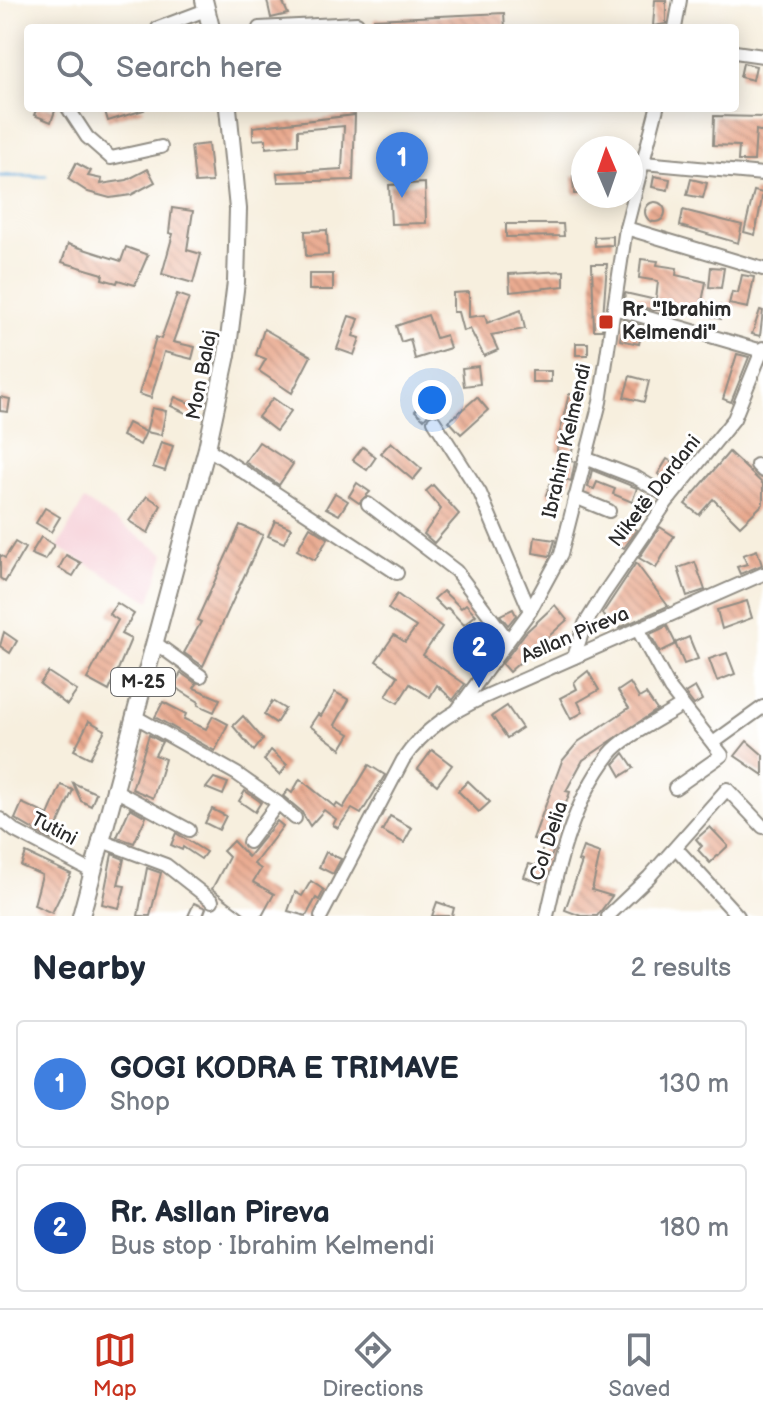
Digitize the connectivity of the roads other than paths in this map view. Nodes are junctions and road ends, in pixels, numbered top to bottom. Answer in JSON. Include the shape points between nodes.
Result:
{"nodes":[{"id":1,"x":680,"y":0,"type":"edge"},
{"id":2,"x":205,"y":5,"type":"edge"},
{"id":3,"x":357,"y":23,"type":"dead end"},
{"id":4,"x":166,"y":24,"type":"edge"},
{"id":5,"x":337,"y":24,"type":"edge"},
{"id":6,"x":676,"y":24,"type":"edge"},
{"id":7,"x":739,"y":53,"type":"edge"},
{"id":8,"x":763,"y":56,"type":"edge"},
{"id":9,"x":71,"y":112,"type":"edge"},
{"id":10,"x":228,"y":112,"type":"edge"},
{"id":11,"x":656,"y":112,"type":"edge"},
{"id":12,"x":161,"y":147,"type":"dead end"},
{"id":13,"x":644,"y":163,"type":"junction"},
{"id":14,"x":763,"y":174,"type":"edge"},
{"id":15,"x":626,"y":228,"type":"junction"},
{"id":16,"x":763,"y":269,"type":"edge"},
{"id":17,"x":614,"y":308,"type":"junction"},
{"id":18,"x":762,"y":349,"type":"edge"},
{"id":19,"x":434,"y":421,"type":"dead end"},
{"id":20,"x":207,"y":448,"type":"junction"},
{"id":21,"x":585,"y":458,"type":"junction"},
{"id":22,"x":575,"y":497,"type":"junction"},
{"id":23,"x":670,"y":498,"type":"junction"},
{"id":24,"x":368,"y":504,"type":"dead end"},
{"id":25,"x":609,"y":511,"type":"dead end"},
{"id":26,"x":397,"y":573,"type":"dead end"},
{"id":27,"x":763,"y":574,"type":"edge"},
{"id":28,"x":530,"y":611,"type":"junction"},
{"id":29,"x":638,"y":630,"type":"junction"},
{"id":30,"x":508,"y":640,"type":"junction"},
{"id":31,"x":154,"y":642,"type":"junction"},
{"id":32,"x":574,"y":657,"type":"junction"},
{"id":33,"x":201,"y":676,"type":"dead end"},
{"id":34,"x":682,"y":705,"type":"junction"},
{"id":35,"x":763,"y":707,"type":"edge"},
{"id":36,"x":458,"y":709,"type":"junction"},
{"id":37,"x":134,"y":716,"type":"junction"},
{"id":38,"x":713,"y":743,"type":"junction"},
{"id":39,"x":675,"y":788,"type":"dead end"},
{"id":40,"x":113,"y":789,"type":"junction"},
{"id":41,"x":278,"y":803,"type":"junction"},
{"id":42,"x":295,"y":818,"type":"dead end"},
{"id":43,"x":0,"y":819,"type":"edge"},
{"id":44,"x":763,"y":827,"type":"edge"},
{"id":45,"x":189,"y":830,"type":"dead end"},
{"id":46,"x":99,"y":840,"type":"junction"},
{"id":47,"x":249,"y":842,"type":"dead end"},
{"id":48,"x":676,"y":848,"type":"junction"},
{"id":49,"x":91,"y":871,"type":"junction"},
{"id":50,"x":212,"y":901,"type":"dead end"},
{"id":51,"x":81,"y":916,"type":"edge"},
{"id":52,"x":321,"y":916,"type":"edge"},
{"id":53,"x":547,"y":916,"type":"edge"},
{"id":54,"x":608,"y":916,"type":"edge"},
{"id":55,"x":738,"y":916,"type":"edge"}],
"edges":[{"from":1,"to":6,"type":"street"},
{"from":2,"to":4,"type":"street"},
{"from":3,"to":5,"type":"street"},
{"from":7,"to":8,"type":"street"},
{"from":9,"to":12,"type":"street","via":[[106,156]]},
{"from":10,"to":20,"type":"main road","name":"Mon Balaj","number":"M-25","via":[[238,209],[237,269],[227,355]]},
{"from":11,"to":13,"type":"street","name":"Ibrahim Kelmendi"},
{"from":13,"to":14,"type":"street"},
{"from":13,"to":15,"type":"street","name":"Ibrahim Kelmendi"},
{"from":15,"to":16,"type":"street"},
{"from":15,"to":17,"type":"street","name":"Ibrahim Kelmendi"},
{"from":17,"to":18,"type":"street"},
{"from":17,"to":21,"type":"street","name":"Ibrahim Kelmendi","via":[[600,402]]},
{"from":18,"to":23,"type":"street","name":"Niketë Dardani","via":[[734,419]]},
{"from":19,"to":28,"type":"street","via":[[480,493]]},
{"from":20,"to":26,"type":"street"},
{"from":20,"to":31,"type":"main road","name":"Mon Balaj","number":"M-25"},
{"from":21,"to":22,"type":"street","name":"Ibrahim Kelmendi"},
{"from":21,"to":23,"type":"street","via":[[637,478]]},
{"from":22,"to":25,"type":"street"},
{"from":22,"to":28,"type":"street","name":"Ibrahim Kelmendi","via":[[561,554]]},
{"from":23,"to":32,"type":"street","name":"Niketë Dardani","via":[[593,611]]},
{"from":24,"to":30,"type":"street","via":[[456,571]]},
{"from":27,"to":29,"type":"street","name":"Asllan Pireva"},
{"from":28,"to":30,"type":"street","name":"Ibrahim Kelmendi"},
{"from":29,"to":32,"type":"street","name":"Asllan Pireva"},
{"from":29,"to":34,"type":"street"},
{"from":30,"to":36,"type":"street","name":"Ibrahim Kelmendi"},
{"from":31,"to":33,"type":"street"},
{"from":31,"to":37,"type":"main road","name":"Mon Balaj","number":"M-25"},
{"from":32,"to":36,"type":"street","name":"Asllan Pireva"},
{"from":34,"to":38,"type":"street"},
{"from":34,"to":53,"type":"street","name":"Col Delia","via":[[611,751],[572,827]]},
{"from":35,"to":38,"type":"street"},
{"from":36,"to":52,"type":"street","name":"Asllan Pireva","via":[[431,728],[403,760]]},
{"from":37,"to":40,"type":"main road","name":"Mon Balaj","number":"M-25"},
{"from":37,"to":41,"type":"street"},
{"from":38,"to":39,"type":"street","via":[[722,755]]},
{"from":40,"to":45,"type":"street"},
{"from":40,"to":46,"type":"main road","name":"Mon Balaj","number":"M-25"},
{"from":41,"to":42,"type":"street"},
{"from":41,"to":47,"type":"street"},
{"from":43,"to":49,"type":"street","name":"Tutini"},
{"from":44,"to":48,"type":"street","via":[[727,789]]},
{"from":46,"to":49,"type":"main road","name":"Mon Balaj","number":"M-25"},
{"from":46,"to":50,"type":"street","via":[[166,865]]},
{"from":48,"to":54,"type":"street"},
{"from":48,"to":55,"type":"street"},
{"from":49,"to":51,"type":"main road","name":"Mon Balaj","number":"M-25"}]}
